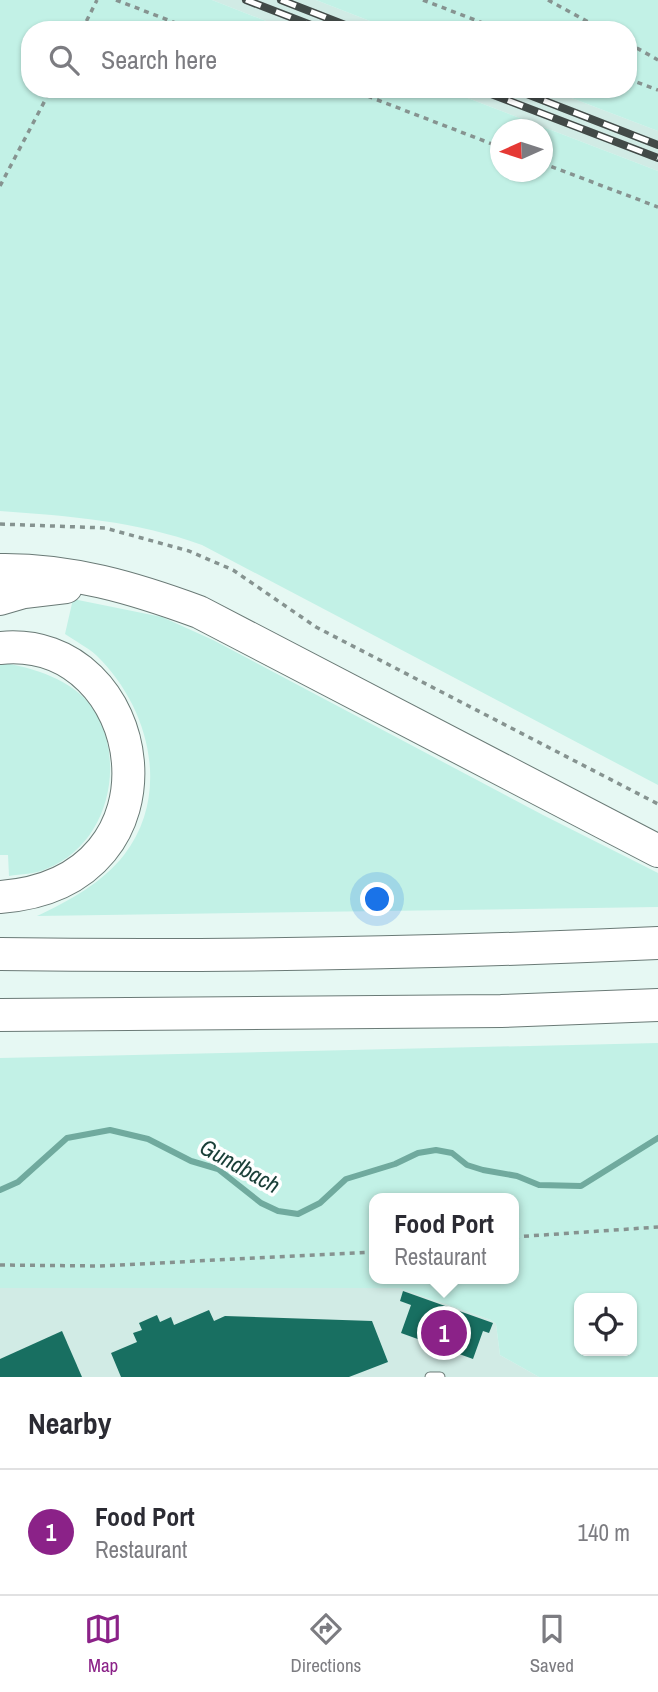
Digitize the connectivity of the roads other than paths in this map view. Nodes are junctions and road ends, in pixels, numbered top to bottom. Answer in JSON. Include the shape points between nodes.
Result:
{"nodes":[{"id":1,"x":0,"y":570,"type":"edge"},
{"id":2,"x":123,"y":586,"type":"junction"},
{"id":3,"x":0,"y":599,"type":"edge"},
{"id":4,"x":0,"y":648,"type":"edge"},
{"id":5,"x":658,"y":852,"type":"edge"},
{"id":6,"x":0,"y":897,"type":"edge"},
{"id":7,"x":658,"y":943,"type":"edge"},
{"id":8,"x":0,"y":954,"type":"edge"},
{"id":9,"x":658,"y":1004,"type":"edge"},
{"id":10,"x":0,"y":1015,"type":"edge"},
{"id":11,"x":430,"y":1377,"type":"edge"},
{"id":12,"x":440,"y":1377,"type":"edge"}],
"edges":[{"from":1,"to":2,"type":"highway","via":[[43,570]]},
{"from":2,"to":3,"type":"highway","via":[[67,587]]},
{"from":2,"to":5,"type":"highway","via":[[199,612]]},
{"from":4,"to":6,"type":"highway","via":[[51,655],[90,679],[116,715],[124,739],[129,787],[115,832],[91,862],[44,891]]},
{"from":7,"to":8,"type":"highway","via":[[174,956]]},
{"from":9,"to":10,"type":"highway","via":[[501,1011]]},
{"from":11,"to":12,"type":"lane"}]}
